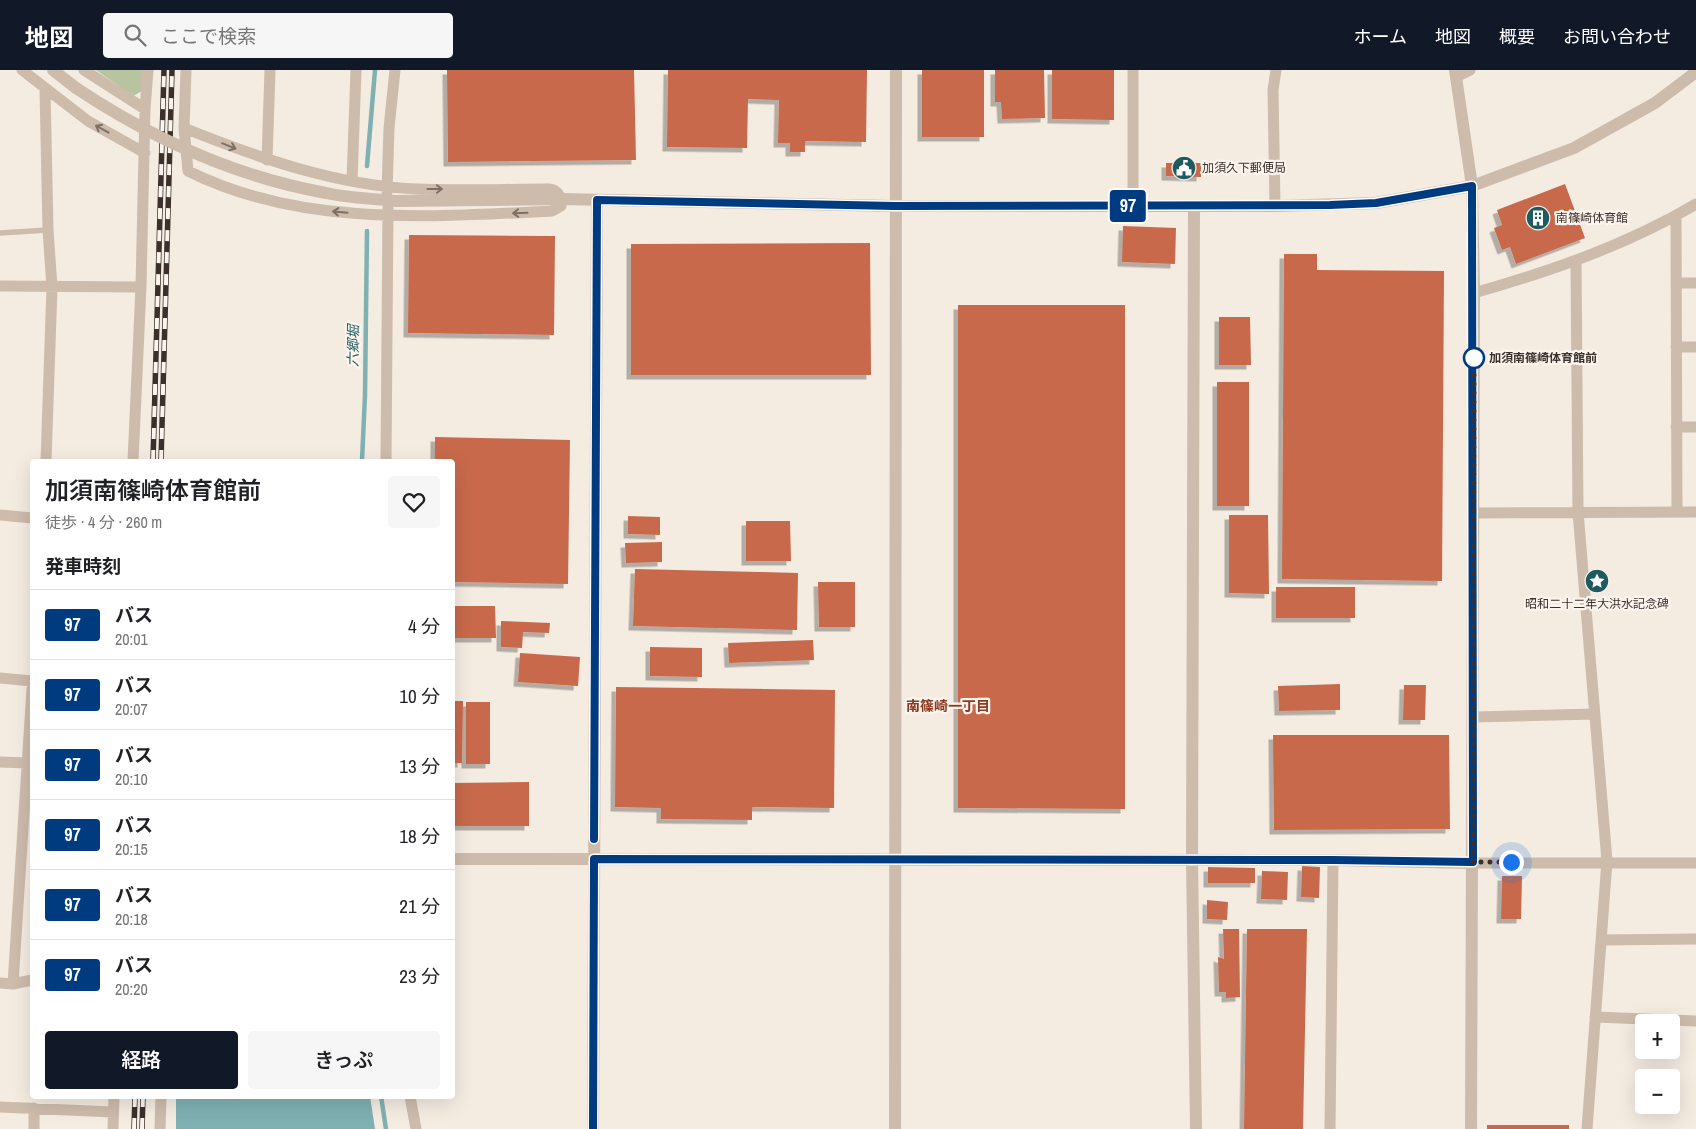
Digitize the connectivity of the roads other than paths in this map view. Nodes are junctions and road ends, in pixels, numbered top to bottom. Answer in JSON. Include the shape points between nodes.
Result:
{"nodes":[{"id":1,"x":22,"y":70,"type":"edge"},
{"id":2,"x":53,"y":70,"type":"edge"},
{"id":3,"x":84,"y":70,"type":"edge"},
{"id":4,"x":148,"y":70,"type":"edge"},
{"id":5,"x":186,"y":70,"type":"edge"},
{"id":6,"x":270,"y":70,"type":"edge"},
{"id":7,"x":356,"y":70,"type":"edge"},
{"id":8,"x":396,"y":70,"type":"edge"},
{"id":9,"x":896,"y":70,"type":"edge"},
{"id":10,"x":1133,"y":70,"type":"edge"},
{"id":11,"x":1276,"y":70,"type":"edge"},
{"id":12,"x":1470,"y":70,"type":"edge"},
{"id":13,"x":1696,"y":72,"type":"edge"},
{"id":14,"x":1455,"y":73,"type":"edge"},
{"id":15,"x":45,"y":89,"type":"junction"},
{"id":16,"x":145,"y":109,"type":"junction"},
{"id":17,"x":184,"y":128,"type":"junction"},
{"id":18,"x":145,"y":153,"type":"junction"},
{"id":19,"x":267,"y":160,"type":"junction"},
{"id":20,"x":352,"y":181,"type":"junction"},
{"id":21,"x":387,"y":186,"type":"junction"},
{"id":22,"x":1472,"y":186,"type":"junction"},
{"id":23,"x":561,"y":200,"type":"junction"},
{"id":24,"x":597,"y":200,"type":"junction"},
{"id":25,"x":1696,"y":204,"type":"edge"},
{"id":26,"x":894,"y":206,"type":"junction"},
{"id":27,"x":1133,"y":206,"type":"junction"},
{"id":28,"x":1194,"y":206,"type":"junction"},
{"id":29,"x":1275,"y":206,"type":"junction"},
{"id":30,"x":388,"y":216,"type":"junction"},
{"id":31,"x":1676,"y":216,"type":"junction"},
{"id":32,"x":48,"y":230,"type":"junction"},
{"id":33,"x":0,"y":233,"type":"edge"},
{"id":34,"x":1576,"y":261,"type":"junction"},
{"id":35,"x":1676,"y":283,"type":"junction"},
{"id":36,"x":1696,"y":283,"type":"edge"},
{"id":37,"x":0,"y":286,"type":"edge"},
{"id":38,"x":52,"y":287,"type":"junction"},
{"id":39,"x":141,"y":287,"type":"junction"},
{"id":40,"x":1474,"y":293,"type":"junction"},
{"id":41,"x":1696,"y":346,"type":"edge"},
{"id":42,"x":1676,"y":347,"type":"junction"},
{"id":43,"x":1676,"y":427,"type":"junction"},
{"id":44,"x":1696,"y":427,"type":"edge"},
{"id":45,"x":46,"y":459,"type":"edge"},
{"id":46,"x":133,"y":459,"type":"edge"},
{"id":47,"x":386,"y":459,"type":"edge"},
{"id":48,"x":1578,"y":512,"type":"junction"},
{"id":49,"x":1677,"y":512,"type":"junction"},
{"id":50,"x":1696,"y":512,"type":"edge"},
{"id":51,"x":1474,"y":513,"type":"junction"},
{"id":52,"x":0,"y":516,"type":"edge"},
{"id":53,"x":30,"y":518,"type":"edge"},
{"id":54,"x":0,"y":678,"type":"edge"},
{"id":55,"x":30,"y":681,"type":"edge"},
{"id":56,"x":1595,"y":714,"type":"junction"},
{"id":57,"x":1474,"y":717,"type":"junction"},
{"id":58,"x":30,"y":726,"type":"edge"},
{"id":59,"x":0,"y":762,"type":"edge"},
{"id":60,"x":28,"y":763,"type":"junction"},
{"id":61,"x":28,"y":825,"type":"edge"},
{"id":62,"x":455,"y":859,"type":"edge"},
{"id":63,"x":594,"y":859,"type":"junction"},
{"id":64,"x":895,"y":859,"type":"junction"},
{"id":65,"x":1192,"y":860,"type":"junction"},
{"id":66,"x":1333,"y":860,"type":"junction"},
{"id":67,"x":1607,"y":861,"type":"junction"},
{"id":68,"x":1473,"y":862,"type":"junction"},
{"id":69,"x":1696,"y":863,"type":"edge"},
{"id":70,"x":1696,"y":938,"type":"edge"},
{"id":71,"x":1601,"y":940,"type":"junction"},
{"id":72,"x":30,"y":980,"type":"edge"},
{"id":73,"x":0,"y":983,"type":"edge"},
{"id":74,"x":13,"y":984,"type":"junction"},
{"id":75,"x":1595,"y":1017,"type":"junction"},
{"id":76,"x":1696,"y":1021,"type":"edge"},
{"id":77,"x":114,"y":1099,"type":"edge"},
{"id":78,"x":161,"y":1099,"type":"edge"},
{"id":79,"x":411,"y":1099,"type":"edge"},
{"id":80,"x":0,"y":1107,"type":"edge"},
{"id":81,"x":34,"y":1108,"type":"junction"},
{"id":82,"x":113,"y":1112,"type":"junction"},
{"id":83,"x":34,"y":1129,"type":"edge"},
{"id":84,"x":112,"y":1129,"type":"edge"},
{"id":85,"x":160,"y":1129,"type":"edge"},
{"id":86,"x":416,"y":1129,"type":"edge"},
{"id":87,"x":593,"y":1129,"type":"edge"},
{"id":88,"x":895,"y":1129,"type":"edge"},
{"id":89,"x":1196,"y":1129,"type":"edge"},
{"id":90,"x":1330,"y":1129,"type":"edge"},
{"id":91,"x":1471,"y":1129,"type":"edge"},
{"id":92,"x":1588,"y":1129,"type":"edge"}],
"edges":[{"from":1,"to":15,"type":"street"},
{"from":2,"to":23,"type":"street","bridge":true,"via":[[76,88],[148,131],[233,168],[293,186],[398,201]]},
{"from":3,"to":16,"type":"street"},
{"from":4,"to":16,"type":"street"},
{"from":5,"to":17,"type":"street"},
{"from":6,"to":19,"type":"street"},
{"from":7,"to":20,"type":"street"},
{"from":8,"to":21,"type":"street"},
{"from":9,"to":26,"type":"street"},
{"from":10,"to":27,"type":"street"},
{"from":11,"to":29,"type":"street","via":[[1273,90]]},
{"from":12,"to":14,"type":"street"},
{"from":13,"to":22,"type":"street","via":[[1655,102],[1574,148]]},
{"from":14,"to":22,"type":"street"},
{"from":18,"to":15,"type":"street","one_way":true,"via":[[88,121]]},
{"from":15,"to":32,"type":"street"},
{"from":16,"to":18,"type":"street"},
{"from":17,"to":19,"type":"street","one_way":true},
{"from":30,"to":17,"type":"street","one_way":true,"via":[[279,204],[214,184],[188,171]]},
{"from":18,"to":39,"type":"street"},
{"from":19,"to":20,"type":"street"},
{"from":20,"to":21,"type":"street"},
{"from":21,"to":23,"type":"street","one_way":true,"via":[[416,189],[549,188],[555,190]]},
{"from":21,"to":30,"type":"street"},
{"from":22,"to":29,"type":"street","via":[[1376,203]]},
{"from":22,"to":40,"type":"street"},
{"from":23,"to":24,"type":"street"},
{"from":23,"to":30,"type":"street","one_way":true,"via":[[561,206],[552,212]]},
{"from":24,"to":26,"type":"street"},
{"from":24,"to":63,"type":"street"},
{"from":25,"to":31,"type":"street"},
{"from":26,"to":27,"type":"street"},
{"from":26,"to":64,"type":"street"},
{"from":27,"to":28,"type":"street"},
{"from":28,"to":29,"type":"street"},
{"from":28,"to":65,"type":"street"},
{"from":30,"to":47,"type":"street"},
{"from":31,"to":34,"type":"street"},
{"from":31,"to":35,"type":"street"},
{"from":32,"to":33,"type":"lane"},
{"from":32,"to":38,"type":"street"},
{"from":34,"to":40,"type":"street"},
{"from":34,"to":48,"type":"street"},
{"from":35,"to":36,"type":"street"},
{"from":35,"to":42,"type":"street"},
{"from":37,"to":38,"type":"street"},
{"from":38,"to":39,"type":"street"},
{"from":38,"to":45,"type":"street"},
{"from":39,"to":46,"type":"street"},
{"from":40,"to":51,"type":"street"},
{"from":41,"to":42,"type":"street"},
{"from":42,"to":43,"type":"street"},
{"from":43,"to":44,"type":"street"},
{"from":43,"to":49,"type":"street"},
{"from":48,"to":49,"type":"street"},
{"from":48,"to":51,"type":"street"},
{"from":48,"to":56,"type":"street"},
{"from":49,"to":50,"type":"street"},
{"from":51,"to":57,"type":"street"},
{"from":52,"to":53,"type":"street"},
{"from":54,"to":55,"type":"street"},
{"from":56,"to":57,"type":"street"},
{"from":56,"to":67,"type":"street"},
{"from":57,"to":68,"type":"street"},
{"from":58,"to":60,"type":"street"},
{"from":59,"to":60,"type":"street"},
{"from":60,"to":61,"type":"street"},
{"from":61,"to":74,"type":"street"},
{"from":62,"to":63,"type":"street"},
{"from":63,"to":64,"type":"street"},
{"from":63,"to":87,"type":"street"},
{"from":64,"to":65,"type":"street"},
{"from":64,"to":88,"type":"street"},
{"from":65,"to":66,"type":"street"},
{"from":65,"to":89,"type":"street"},
{"from":66,"to":68,"type":"street"},
{"from":66,"to":90,"type":"street"},
{"from":67,"to":68,"type":"street"},
{"from":67,"to":69,"type":"street"},
{"from":67,"to":71,"type":"street"},
{"from":68,"to":91,"type":"street"},
{"from":70,"to":71,"type":"street"},
{"from":71,"to":75,"type":"street"},
{"from":72,"to":74,"type":"street"},
{"from":73,"to":74,"type":"street"},
{"from":75,"to":76,"type":"street"},
{"from":75,"to":92,"type":"street"},
{"from":77,"to":82,"type":"street"},
{"from":78,"to":85,"type":"street"},
{"from":79,"to":86,"type":"street"},
{"from":80,"to":81,"type":"street"},
{"from":81,"to":82,"type":"street"},
{"from":81,"to":83,"type":"street"},
{"from":82,"to":84,"type":"street"}]}
